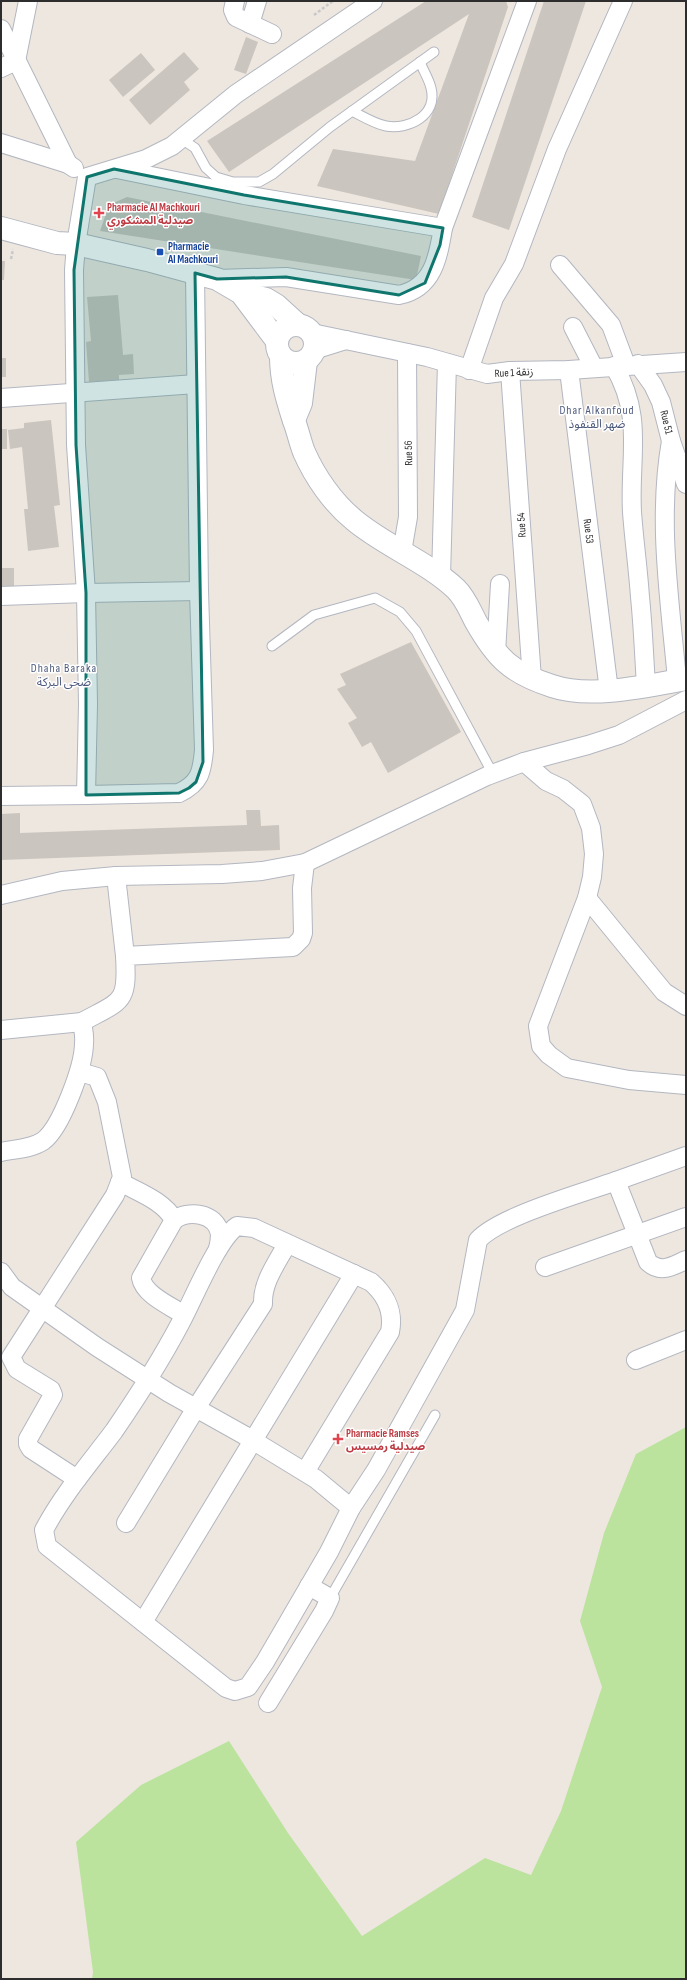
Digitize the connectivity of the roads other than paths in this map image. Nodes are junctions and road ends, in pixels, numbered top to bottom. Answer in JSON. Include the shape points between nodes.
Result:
{"nodes":[{"id":1,"x":28,"y":1,"type":"edge"},
{"id":2,"x":234,"y":1,"type":"edge"},
{"id":3,"x":257,"y":1,"type":"edge"},
{"id":4,"x":372,"y":1,"type":"edge"},
{"id":5,"x":527,"y":1,"type":"edge"},
{"id":6,"x":623,"y":1,"type":"edge"},
{"id":7,"x":250,"y":24,"type":"junction"},
{"id":8,"x":1,"y":29,"type":"edge"},
{"id":9,"x":272,"y":34,"type":"dead end"},
{"id":10,"x":434,"y":52,"type":"dead end"},
{"id":11,"x":420,"y":62,"type":"junction"},
{"id":12,"x":8,"y":65,"type":"edge"},
{"id":13,"x":352,"y":111,"type":"junction"},
{"id":14,"x":180,"y":138,"type":"junction"},
{"id":15,"x":1,"y":142,"type":"edge"},
{"id":16,"x":68,"y":164,"type":"junction"},
{"id":17,"x":114,"y":169,"type":"junction"},
{"id":18,"x":87,"y":178,"type":"junction"},
{"id":19,"x":1,"y":228,"type":"edge"},
{"id":20,"x":443,"y":228,"type":"junction"},
{"id":21,"x":76,"y":244,"type":"junction"},
{"id":22,"x":560,"y":265,"type":"dead end"},
{"id":23,"x":195,"y":273,"type":"junction"},
{"id":24,"x":217,"y":279,"type":"junction"},
{"id":25,"x":241,"y":293,"type":"junction"},
{"id":26,"x":573,"y":327,"type":"dead end"},
{"id":27,"x":307,"y":342,"type":"junction"},
{"id":28,"x":279,"y":349,"type":"junction"},
{"id":29,"x":407,"y":353,"type":"junction"},
{"id":30,"x":686,"y":362,"type":"edge"},
{"id":31,"x":447,"y":363,"type":"junction"},
{"id":32,"x":626,"y":365,"type":"junction"},
{"id":33,"x":594,"y":368,"type":"junction"},
{"id":34,"x":470,"y":370,"type":"junction"},
{"id":35,"x":569,"y":370,"type":"junction"},
{"id":36,"x":510,"y":371,"type":"junction"},
{"id":37,"x":196,"y":384,"type":"junction"},
{"id":38,"x":75,"y":392,"type":"junction"},
{"id":39,"x":1,"y":398,"type":"edge"},
{"id":40,"x":294,"y":420,"type":"junction"},
{"id":41,"x":672,"y":441,"type":"junction"},
{"id":42,"x":686,"y":484,"type":"edge"},
{"id":43,"x":402,"y":552,"type":"junction"},
{"id":44,"x":441,"y":578,"type":"junction"},
{"id":45,"x":500,"y":584,"type":"dead end"},
{"id":46,"x":199,"y":591,"type":"junction"},
{"id":47,"x":86,"y":593,"type":"junction"},
{"id":48,"x":1,"y":596,"type":"edge"},
{"id":49,"x":272,"y":646,"type":"dead end"},
{"id":50,"x":496,"y":653,"type":"junction"},
{"id":51,"x":532,"y":679,"type":"junction"},
{"id":52,"x":646,"y":685,"type":"junction"},
{"id":53,"x":683,"y":686,"type":"edge"},
{"id":54,"x":609,"y":691,"type":"junction"},
{"id":55,"x":524,"y":762,"type":"junction"},
{"id":56,"x":493,"y":774,"type":"junction"},
{"id":57,"x":86,"y":795,"type":"junction"},
{"id":58,"x":1,"y":796,"type":"edge"},
{"id":59,"x":305,"y":863,"type":"junction"},
{"id":60,"x":116,"y":876,"type":"junction"},
{"id":61,"x":1,"y":895,"type":"edge"},
{"id":62,"x":587,"y":898,"type":"junction"},
{"id":63,"x":125,"y":956,"type":"junction"},
{"id":64,"x":686,"y":1006,"type":"edge"},
{"id":65,"x":82,"y":1022,"type":"junction"},
{"id":66,"x":1,"y":1030,"type":"edge"},
{"id":67,"x":80,"y":1072,"type":"junction"},
{"id":68,"x":686,"y":1085,"type":"edge"},
{"id":69,"x":1,"y":1152,"type":"edge"},
{"id":70,"x":686,"y":1156,"type":"edge"},
{"id":71,"x":616,"y":1180,"type":"junction"},
{"id":72,"x":120,"y":1182,"type":"junction"},
{"id":73,"x":686,"y":1217,"type":"edge"},
{"id":74,"x":174,"y":1220,"type":"junction"},
{"id":75,"x":637,"y":1235,"type":"junction"},
{"id":76,"x":287,"y":1244,"type":"junction"},
{"id":77,"x":218,"y":1250,"type":"junction"},
{"id":78,"x":686,"y":1260,"type":"edge"},
{"id":79,"x":545,"y":1267,"type":"dead end"},
{"id":80,"x":1,"y":1272,"type":"edge"},
{"id":81,"x":354,"y":1274,"type":"junction"},
{"id":82,"x":43,"y":1310,"type":"junction"},
{"id":83,"x":184,"y":1315,"type":"junction"},
{"id":84,"x":686,"y":1340,"type":"edge"},
{"id":85,"x":636,"y":1360,"type":"dead end"},
{"id":86,"x":148,"y":1380,"type":"junction"},
{"id":87,"x":196,"y":1408,"type":"junction"},
{"id":88,"x":436,"y":1415,"type":"dead end"},
{"id":89,"x":254,"y":1441,"type":"junction"},
{"id":90,"x":305,"y":1472,"type":"junction"},
{"id":91,"x":77,"y":1479,"type":"junction"},
{"id":92,"x":351,"y":1508,"type":"junction"},
{"id":93,"x":126,"y":1524,"type":"dead end"},
{"id":94,"x":309,"y":1586,"type":"junction"},
{"id":95,"x":330,"y":1598,"type":"junction"},
{"id":96,"x":143,"y":1622,"type":"junction"},
{"id":97,"x":268,"y":1703,"type":"dead end"}],
"edges":[{"from":1,"to":12,"type":"street"},
{"from":2,"to":7,"type":"street","via":[[236,18]]},
{"from":3,"to":7,"type":"street"},
{"from":4,"to":14,"type":"street","via":[[236,94]]},
{"from":5,"to":20,"type":"street"},
{"from":6,"to":34,"type":"street","via":[[557,149],[514,264],[494,298]]},
{"from":7,"to":9,"type":"street"},
{"from":8,"to":12,"type":"street"},
{"from":10,"to":11,"type":"lane"},
{"from":11,"to":13,"type":"lane"},
{"from":11,"to":13,"type":"lane","via":[[431,88],[432,104],[424,116],[413,124],[399,128],[384,126]]},
{"from":12,"to":16,"type":"street"},
{"from":13,"to":14,"type":"lane","via":[[266,179],[256,182],[233,182],[216,176],[206,168],[195,148]]},
{"from":14,"to":17,"type":"street","via":[[172,146],[146,159]]},
{"from":15,"to":16,"type":"street"},
{"from":16,"to":18,"type":"street"},
{"from":17,"to":18,"type":"street"},
{"from":17,"to":20,"type":"street","via":[[244,195]]},
{"from":18,"to":21,"type":"street"},
{"from":19,"to":21,"type":"street","via":[[57,243]]},
{"from":20,"to":24,"type":"street","via":[[430,274],[425,283],[408,293],[379,293],[286,278]]},
{"from":21,"to":23,"type":"street"},
{"from":21,"to":38,"type":"street"},
{"from":22,"to":32,"type":"street","via":[[607,320]]},
{"from":23,"to":24,"type":"street"},
{"from":23,"to":37,"type":"street"},
{"from":24,"to":25,"type":"street"},
{"from":25,"to":27,"type":"street","via":[[266,299],[276,305]]},
{"from":25,"to":28,"type":"street"},
{"from":26,"to":33,"type":"street"},
{"from":27,"to":28,"type":"street","via":[[297,363],[288,362]]},
{"from":27,"to":28,"type":"street","via":[[290,325],[283,330]]},
{"from":27,"to":29,"type":"street","name":"Rue 1 زنقة","via":[[347,340]]},
{"from":27,"to":40,"type":"street","via":[[301,403]]},
{"from":28,"to":40,"type":"street","via":[[283,386]]},
{"from":29,"to":31,"type":"street","name":"Rue 1 زنقة"},
{"from":29,"to":43,"type":"street","name":"Rue 56","via":[[408,518]]},
{"from":30,"to":32,"type":"street","name":"Rue 1 زنقة"},
{"from":31,"to":34,"type":"street","name":"Rue 1 زنقة"},
{"from":31,"to":44,"type":"street"},
{"from":32,"to":33,"type":"street","name":"Rue 1 زنقة"},
{"from":32,"to":41,"type":"street","name":"Rue 51","via":[[652,385],[661,402]]},
{"from":32,"to":52,"type":"street","via":[[634,447],[631,477],[632,512]]},
{"from":33,"to":35,"type":"street","name":"Rue 1 زنقة"},
{"from":34,"to":36,"type":"street","name":"Rue 1 زنقة","via":[[487,374]]},
{"from":35,"to":36,"type":"street","name":"Rue 1 زنقة"},
{"from":35,"to":54,"type":"street","name":"Rue 53"},
{"from":36,"to":51,"type":"street","name":"Rue 54"},
{"from":37,"to":38,"type":"street"},
{"from":37,"to":46,"type":"street"},
{"from":38,"to":39,"type":"street"},
{"from":38,"to":47,"type":"street"},
{"from":40,"to":43,"type":"street","via":[[316,477],[334,499],[353,520]]},
{"from":41,"to":42,"type":"street","name":"Rue 51"},
{"from":41,"to":53,"type":"street","via":[[666,490],[664,541]]},
{"from":43,"to":44,"type":"street"},
{"from":44,"to":50,"type":"street","via":[[464,599]]},
{"from":45,"to":50,"type":"street"},
{"from":46,"to":47,"type":"street"},
{"from":46,"to":57,"type":"street","via":[[204,750],[201,773],[196,782],[179,793]]},
{"from":47,"to":48,"type":"street"},
{"from":47,"to":57,"type":"street"},
{"from":49,"to":56,"type":"lane","via":[[314,615],[363,600],[375,598],[400,612],[416,631]]},
{"from":50,"to":51,"type":"street","via":[[508,665]]},
{"from":51,"to":54,"type":"street","via":[[571,691]]},
{"from":52,"to":53,"type":"street"},
{"from":52,"to":54,"type":"street"},
{"from":53,"to":55,"type":"street","via":[[619,735],[588,746]]},
{"from":55,"to":56,"type":"street"},
{"from":55,"to":62,"type":"street","via":[[546,781],[574,797],[582,804],[588,816],[594,846],[594,864]]},
{"from":56,"to":59,"type":"street"},
{"from":57,"to":58,"type":"street"},
{"from":59,"to":60,"type":"street","via":[[262,871],[222,874]]},
{"from":59,"to":63,"type":"street","via":[[302,888],[303,933],[293,947]]},
{"from":60,"to":61,"type":"street","via":[[62,881]]},
{"from":60,"to":63,"type":"street"},
{"from":62,"to":64,"type":"street","via":[[664,992]]},
{"from":62,"to":68,"type":"street","via":[[540,1016],[538,1026],[541,1046],[567,1068],[629,1080]]},
{"from":63,"to":65,"type":"street","via":[[126,985],[120,999],[113,1006]]},
{"from":65,"to":66,"type":"street"},
{"from":65,"to":67,"type":"street","via":[[84,1043]]},
{"from":67,"to":69,"type":"street","via":[[52,1131],[34,1145]]},
{"from":67,"to":72,"type":"street","via":[[97,1077],[107,1102],[122,1176]]},
{"from":70,"to":71,"type":"street"},
{"from":71,"to":75,"type":"street"},
{"from":71,"to":92,"type":"street","via":[[523,1214],[484,1233],[478,1240],[465,1310],[376,1470]]},
{"from":72,"to":74,"type":"street","via":[[164,1207]]},
{"from":72,"to":82,"type":"street","via":[[115,1196]]},
{"from":73,"to":75,"type":"street"},
{"from":74,"to":77,"type":"street","via":[[190,1213],[211,1219],[220,1234]]},
{"from":74,"to":83,"type":"street","via":[[141,1278],[142,1285],[150,1292]]},
{"from":75,"to":78,"type":"street","via":[[648,1262],[653,1267],[668,1268]]},
{"from":75,"to":79,"type":"street"},
{"from":76,"to":77,"type":"street","via":[[242,1225],[227,1234]]},
{"from":76,"to":81,"type":"street"},
{"from":76,"to":87,"type":"street","via":[[266,1283],[263,1304]]},
{"from":77,"to":83,"type":"street"},
{"from":80,"to":82,"type":"street","via":[[12,1287]]},
{"from":81,"to":89,"type":"street"},
{"from":81,"to":90,"type":"street","via":[[378,1288],[388,1304],[392,1321],[390,1332]]},
{"from":82,"to":86,"type":"street"},
{"from":82,"to":91,"type":"street","via":[[12,1357],[17,1369],[51,1390],[53,1395],[28,1439],[28,1444],[31,1449]]},
{"from":83,"to":86,"type":"street"},
{"from":84,"to":85,"type":"street"},
{"from":86,"to":87,"type":"street"},
{"from":86,"to":91,"type":"street"},
{"from":87,"to":89,"type":"street"},
{"from":87,"to":93,"type":"street"},
{"from":88,"to":95,"type":"lane"},
{"from":89,"to":90,"type":"street"},
{"from":89,"to":96,"type":"street"},
{"from":90,"to":92,"type":"street"},
{"from":91,"to":96,"type":"street","via":[[44,1530],[47,1546]]},
{"from":92,"to":94,"type":"street","via":[[343,1528]]},
{"from":94,"to":95,"type":"street"},
{"from":94,"to":96,"type":"street","via":[[266,1662],[248,1687],[242,1690],[226,1688]]},
{"from":95,"to":97,"type":"street"}]}
